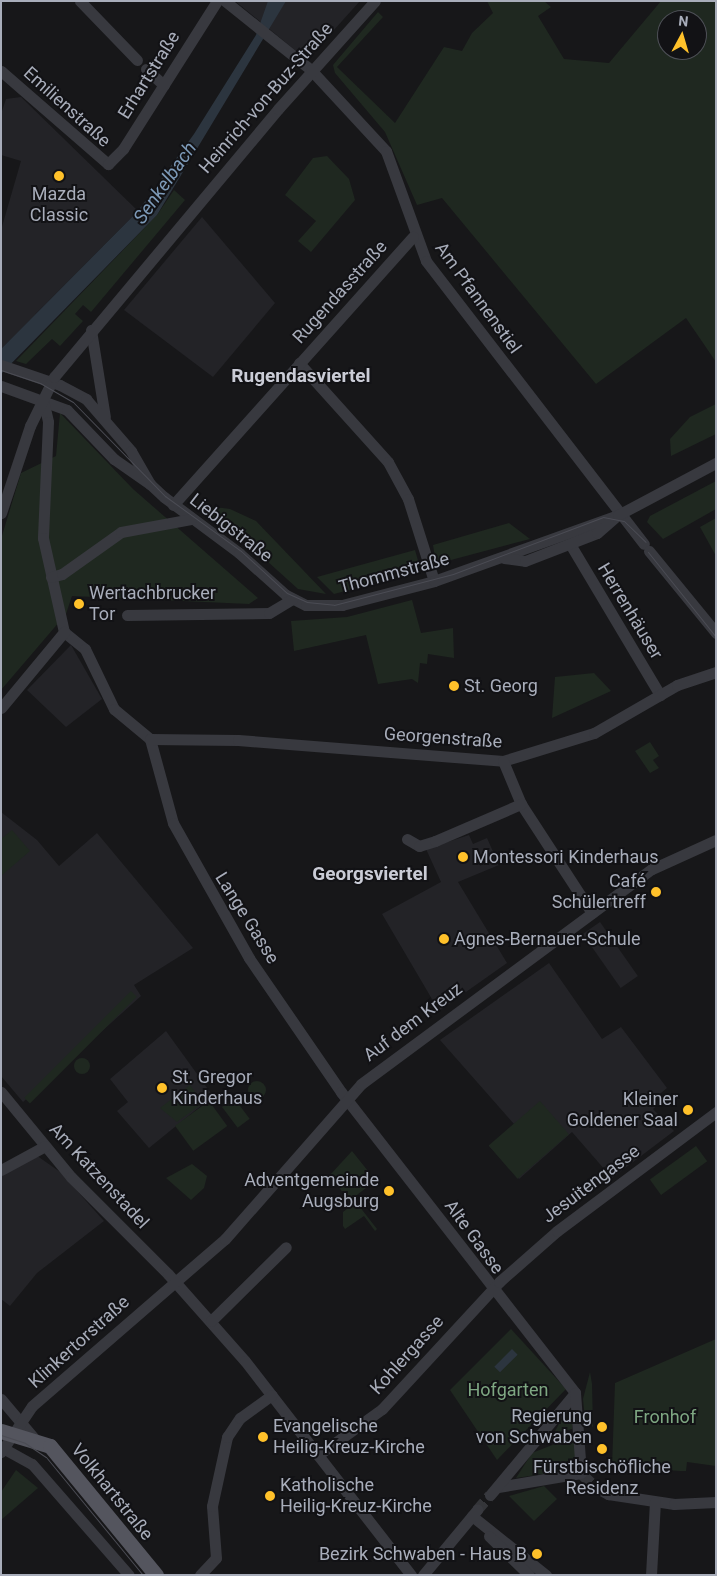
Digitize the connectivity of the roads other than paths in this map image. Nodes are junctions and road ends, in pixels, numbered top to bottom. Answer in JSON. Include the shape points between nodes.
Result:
{"nodes":[{"id":1,"x":80,"y":1,"type":"edge"},
{"id":2,"x":217,"y":1,"type":"edge"},
{"id":3,"x":225,"y":1,"type":"edge"},
{"id":4,"x":375,"y":1,"type":"edge"},
{"id":5,"x":137,"y":60,"type":"dead end"},
{"id":6,"x":146,"y":68,"type":"dead end"},
{"id":7,"x":311,"y":70,"type":"junction"},
{"id":8,"x":2,"y":73,"type":"edge"},
{"id":9,"x":164,"y":85,"type":"junction"},
{"id":10,"x":108,"y":164,"type":"joint"},
{"id":11,"x":413,"y":237,"type":"junction"},
{"id":12,"x":91,"y":330,"type":"junction"},
{"id":13,"x":299,"y":363,"type":"junction"},
{"id":14,"x":5,"y":366,"type":"edge"},
{"id":15,"x":51,"y":382,"type":"junction"},
{"id":16,"x":1,"y":386,"type":"edge"},
{"id":17,"x":43,"y":407,"type":"junction"},
{"id":18,"x":106,"y":419,"type":"junction"},
{"id":19,"x":716,"y":463,"type":"edge"},
{"id":20,"x":150,"y":484,"type":"junction"},
{"id":21,"x":173,"y":505,"type":"junction"},
{"id":22,"x":1,"y":513,"type":"edge"},
{"id":23,"x":618,"y":515,"type":"junction"},
{"id":24,"x":191,"y":519,"type":"junction"},
{"id":25,"x":570,"y":544,"type":"junction"},
{"id":26,"x":504,"y":558,"type":"junction"},
{"id":27,"x":51,"y":577,"type":"junction"},
{"id":28,"x":434,"y":582,"type":"junction"},
{"id":29,"x":292,"y":599,"type":"junction"},
{"id":30,"x":127,"y":615,"type":"dead end"},
{"id":31,"x":64,"y":632,"type":"junction"},
{"id":32,"x":716,"y":633,"type":"edge"},
{"id":33,"x":716,"y":672,"type":"edge"},
{"id":34,"x":660,"y":695,"type":"junction"},
{"id":35,"x":1,"y":708,"type":"edge"},
{"id":36,"x":150,"y":738,"type":"junction"},
{"id":37,"x":503,"y":761,"type":"junction"},
{"id":38,"x":522,"y":804,"type":"junction"},
{"id":39,"x":408,"y":839,"type":"dead end"},
{"id":40,"x":716,"y":840,"type":"edge"},
{"id":41,"x":592,"y":912,"type":"junction"},
{"id":42,"x":1,"y":1092,"type":"edge"},
{"id":43,"x":347,"y":1099,"type":"junction"},
{"id":44,"x":716,"y":1112,"type":"edge"},
{"id":45,"x":45,"y":1146,"type":"junction"},
{"id":46,"x":1,"y":1170,"type":"edge"},
{"id":47,"x":286,"y":1247,"type":"dead end"},
{"id":48,"x":174,"y":1281,"type":"junction"},
{"id":49,"x":492,"y":1290,"type":"junction"},
{"id":50,"x":211,"y":1321,"type":"junction"},
{"id":51,"x":575,"y":1393,"type":"junction"},
{"id":52,"x":272,"y":1395,"type":"junction"},
{"id":53,"x":1,"y":1399,"type":"edge"},
{"id":54,"x":20,"y":1419,"type":"junction"},
{"id":55,"x":6,"y":1432,"type":"edge"},
{"id":56,"x":34,"y":1438,"type":"junction"},
{"id":57,"x":2,"y":1449,"type":"edge"},
{"id":58,"x":318,"y":1455,"type":"junction"},
{"id":59,"x":597,"y":1488,"type":"tunnel mouth"},
{"id":60,"x":655,"y":1502,"type":"junction"},
{"id":61,"x":716,"y":1502,"type":"edge"},
{"id":62,"x":474,"y":1513,"type":"junction"},
{"id":63,"x":129,"y":1575,"type":"edge"},
{"id":64,"x":156,"y":1575,"type":"edge"},
{"id":65,"x":200,"y":1575,"type":"edge"},
{"id":66,"x":411,"y":1575,"type":"edge"},
{"id":67,"x":423,"y":1575,"type":"edge"},
{"id":68,"x":529,"y":1575,"type":"edge"},
{"id":69,"x":546,"y":1575,"type":"edge"},
{"id":70,"x":651,"y":1575,"type":"edge"}],
"edges":[{"from":1,"to":5,"type":"street"},
{"from":2,"to":9,"type":"street","name":"Erhartstraße"},
{"from":3,"to":7,"type":"street","name":"Am Pfannenstiel"},
{"from":4,"to":7,"type":"street","name":"Heinrich-von-Buz-Straße"},
{"from":6,"to":9,"type":"street"},
{"from":7,"to":11,"type":"street","name":"Am Pfannenstiel","via":[[386,151],[400,181]]},
{"from":7,"to":12,"type":"street","name":"Heinrich-von-Buz-Straße"},
{"from":8,"to":10,"type":"street","name":"Emilienstraße"},
{"from":9,"to":10,"type":"street","name":"Erhartstraße","via":[[123,149]]},
{"from":11,"to":13,"type":"street","name":"Rugendasstraße"},
{"from":11,"to":23,"type":"street","name":"Am Pfannenstiel","via":[[426,261]]},
{"from":12,"to":15,"type":"street","name":"Heinrich-von-Buz-Straße"},
{"from":12,"to":18,"type":"street"},
{"from":13,"to":21,"type":"street","name":"Rugendasstraße"},
{"from":13,"to":28,"type":"street","via":[[388,462],[408,499]]},
{"from":14,"to":15,"type":"street","name":"Liebigstraße"},
{"from":15,"to":17,"type":"street","name":"Heinrich-von-Buz-Straße"},
{"from":15,"to":18,"type":"street","name":"Liebigstraße","via":[[82,396]]},
{"from":16,"to":17,"type":"street","name":"Liebigstraße"},
{"from":17,"to":20,"type":"street","name":"Liebigstraße","via":[[76,417],[114,459]]},
{"from":17,"to":22,"type":"street","via":[[26,437]]},
{"from":17,"to":27,"type":"street","via":[[42,520]]},
{"from":18,"to":20,"type":"street","name":"Liebigstraße"},
{"from":19,"to":23,"type":"street","name":"Thommstraße"},
{"from":20,"to":21,"type":"street","name":"Liebigstraße"},
{"from":21,"to":24,"type":"street","name":"Liebigstraße"},
{"from":23,"to":25,"type":"street","name":"Thommstraße","via":[[598,533]]},
{"from":23,"to":26,"type":"street","name":"Thommstraße"},
{"from":23,"to":32,"type":"street","name":"Am Pfannenstiel"},
{"from":24,"to":27,"type":"street","via":[[121,532],[62,574]]},
{"from":24,"to":29,"type":"street","name":"Liebigstraße"},
{"from":25,"to":26,"type":"street","name":"Thommstraße","via":[[518,562]]},
{"from":25,"to":34,"type":"street","name":"Herrenhäuser"},
{"from":26,"to":28,"type":"street","name":"Thommstraße"},
{"from":27,"to":31,"type":"street"},
{"from":28,"to":29,"type":"street","name":"Thommstraße","via":[[334,607]]},
{"from":29,"to":30,"type":"street","via":[[269,613]]},
{"from":31,"to":35,"type":"street"},
{"from":31,"to":36,"type":"street","via":[[85,649],[114,709]]},
{"from":33,"to":34,"type":"street","name":"Georgenstraße"},
{"from":34,"to":37,"type":"street","name":"Georgenstraße","via":[[594,733]]},
{"from":36,"to":37,"type":"street","name":"Georgenstraße","via":[[238,740]]},
{"from":36,"to":43,"type":"street","name":"Lange Gasse","via":[[170,818],[188,856],[249,958]]},
{"from":37,"to":38,"type":"street"},
{"from":38,"to":39,"type":"street","via":[[419,846]]},
{"from":38,"to":41,"type":"street"},
{"from":40,"to":41,"type":"street","name":"Auf dem Kreuz","via":[[655,867]]},
{"from":41,"to":43,"type":"street","name":"Auf dem Kreuz","via":[[422,1037]]},
{"from":42,"to":45,"type":"street","name":"Am Katzenstadel"},
{"from":43,"to":48,"type":"street","name":"Auf dem Kreuz","via":[[225,1239],[183,1278]]},
{"from":43,"to":49,"type":"street","name":"Alte Gasse"},
{"from":44,"to":49,"type":"street","name":"Jesuitengasse","via":[[557,1230]]},
{"from":45,"to":46,"type":"street"},
{"from":45,"to":48,"type":"street","name":"Am Katzenstadel"},
{"from":47,"to":50,"type":"street"},
{"from":48,"to":50,"type":"street","name":"Am Katzenstadel"},
{"from":48,"to":54,"type":"street","name":"Klinkertorstraße"},
{"from":49,"to":51,"type":"street","name":"Alte Gasse"},
{"from":49,"to":58,"type":"street","name":"Kohlergasse","via":[[382,1409]]},
{"from":50,"to":52,"type":"street","name":"Am Katzenstadel"},
{"from":51,"to":51,"type":"street","via":[[494,1491],[582,1474]]},
{"from":52,"to":58,"type":"street","name":"Am Katzenstadel"},
{"from":52,"to":65,"type":"street","via":[[240,1418],[227,1437],[212,1506],[216,1558]]},
{"from":53,"to":54,"type":"street","name":"Volkhartstraße"},
{"from":54,"to":55,"type":"street","name":"Klinkertorstraße"},
{"from":54,"to":56,"type":"street","name":"Volkhartstraße"},
{"from":55,"to":56,"type":"main road","name":"Volkhartstraße"},
{"from":55,"to":57,"type":"street","name":"Klinkertorstraße"},
{"from":56,"to":64,"type":"main road","name":"Volkhartstraße","via":[[65,1463]]},
{"from":57,"to":63,"type":"street","via":[[32,1464]]},
{"from":58,"to":66,"type":"street","name":"Am Katzenstadel"},
{"from":59,"to":60,"type":"street"},
{"from":60,"to":61,"type":"street"},
{"from":60,"to":70,"type":"street"},
{"from":62,"to":67,"type":"street"},
{"from":62,"to":68,"type":"street"},
{"from":62,"to":69,"type":"street"}]}
